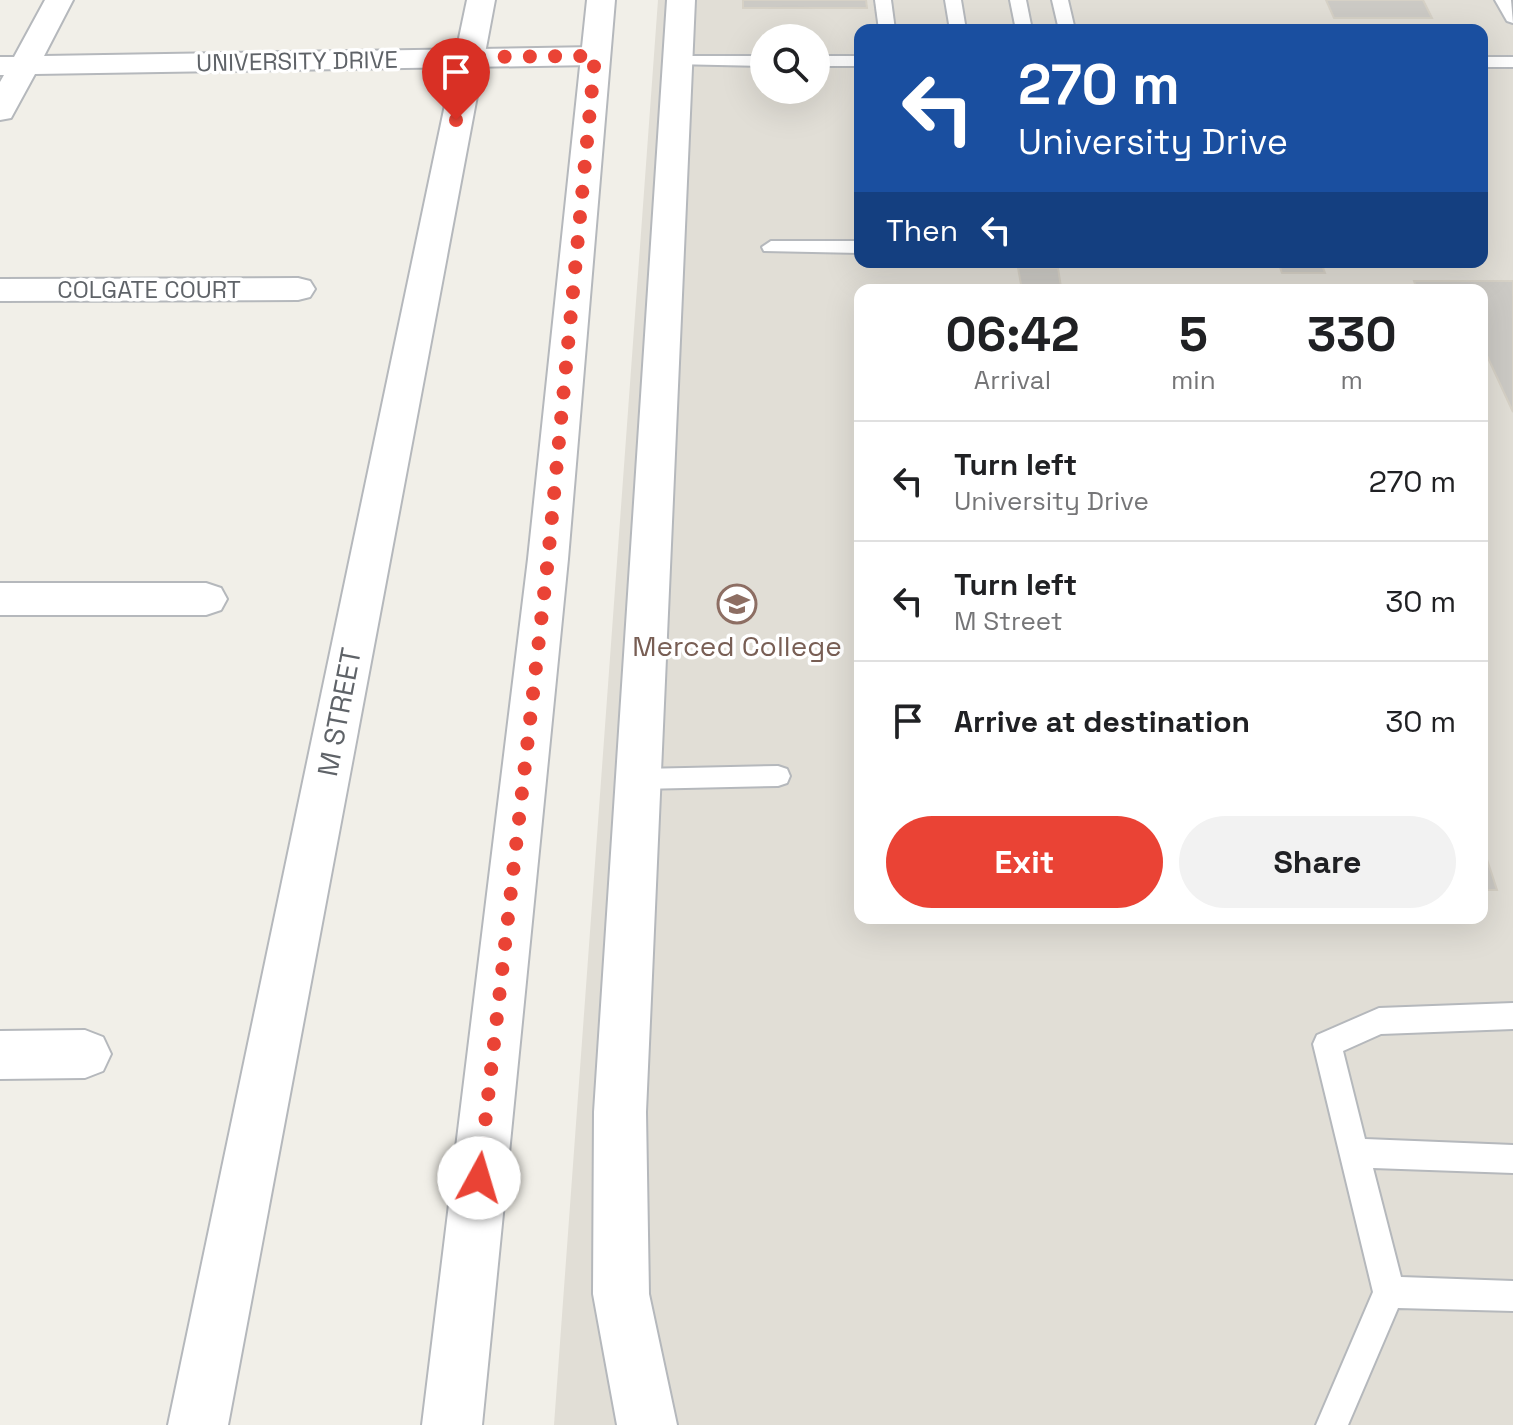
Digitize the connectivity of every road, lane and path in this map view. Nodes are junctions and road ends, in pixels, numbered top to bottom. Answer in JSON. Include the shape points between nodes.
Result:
{"nodes":[{"id":1,"x":59,"y":0,"type":"edge"},
{"id":2,"x":481,"y":0,"type":"edge"},
{"id":3,"x":601,"y":0,"type":"edge"},
{"id":4,"x":681,"y":0,"type":"edge"},
{"id":5,"x":883,"y":0,"type":"edge"},
{"id":6,"x":953,"y":0,"type":"edge"},
{"id":7,"x":1018,"y":0,"type":"edge"},
{"id":8,"x":1060,"y":0,"type":"edge"},
{"id":9,"x":1503,"y":0,"type":"edge"},
{"id":10,"x":1513,"y":18,"type":"edge"},
{"id":11,"x":886,"y":24,"type":"edge"},
{"id":12,"x":957,"y":24,"type":"edge"},
{"id":13,"x":1023,"y":24,"type":"edge"},
{"id":14,"x":1066,"y":24,"type":"edge"},
{"id":15,"x":595,"y":56,"type":"junction"},
{"id":16,"x":468,"y":57,"type":"junction"},
{"id":17,"x":678,"y":61,"type":"junction"},
{"id":18,"x":750,"y":61,"type":"edge"},
{"id":19,"x":830,"y":61,"type":"edge"},
{"id":20,"x":854,"y":61,"type":"edge"},
{"id":21,"x":1488,"y":62,"type":"edge"},
{"id":22,"x":1513,"y":62,"type":"edge"},
{"id":23,"x":12,"y":66,"type":"edge"},
{"id":24,"x":0,"y":111,"type":"edge"},
{"id":25,"x":771,"y":247,"type":"dead end"},
{"id":26,"x":854,"y":247,"type":"edge"},
{"id":27,"x":298,"y":289,"type":"dead end"},
{"id":28,"x":0,"y":290,"type":"edge"},
{"id":29,"x":0,"y":599,"type":"edge"},
{"id":30,"x":206,"y":599,"type":"dead end"},
{"id":31,"x":778,"y":776,"type":"dead end"},
{"id":32,"x":640,"y":779,"type":"junction"},
{"id":33,"x":1513,"y":1016,"type":"edge"},
{"id":34,"x":85,"y":1054,"type":"dead end"},
{"id":35,"x":0,"y":1055,"type":"edge"},
{"id":36,"x":1353,"y":1153,"type":"junction"},
{"id":37,"x":1513,"y":1159,"type":"edge"},
{"id":38,"x":1389,"y":1292,"type":"junction"},
{"id":39,"x":1513,"y":1296,"type":"edge"},
{"id":40,"x":1334,"y":1424,"type":"edge"},
{"id":41,"x":198,"y":1425,"type":"edge"},
{"id":42,"x":452,"y":1425,"type":"edge"},
{"id":43,"x":647,"y":1425,"type":"edge"}],
"edges":[{"from":1,"to":23,"type":"street"},
{"from":2,"to":16,"type":"street","name":"M STREET"},
{"from":3,"to":15,"type":"street"},
{"from":4,"to":17,"type":"street"},
{"from":5,"to":11,"type":"lane"},
{"from":6,"to":12,"type":"lane"},
{"from":7,"to":13,"type":"lane"},
{"from":8,"to":14,"type":"lane"},
{"from":9,"to":10,"type":"lane"},
{"from":15,"to":16,"type":"street","name":"UNIVERSITY DRIVE"},
{"from":15,"to":42,"type":"street","via":[[547,575]]},
{"from":16,"to":23,"type":"street","name":"UNIVERSITY DRIVE"},
{"from":16,"to":41,"type":"street","name":"M STREET"},
{"from":17,"to":18,"type":"lane"},
{"from":17,"to":32,"type":"street"},
{"from":19,"to":20,"type":"lane"},
{"from":21,"to":22,"type":"lane"},
{"from":23,"to":24,"type":"street"},
{"from":25,"to":26,"type":"lane"},
{"from":27,"to":28,"type":"street","name":"COLGATE COURT"},
{"from":29,"to":30,"type":"street"},
{"from":31,"to":32,"type":"lane"},
{"from":32,"to":43,"type":"street","via":[[620,1112],[621,1294]]},
{"from":33,"to":36,"type":"lane","via":[[1379,1021],[1327,1044]]},
{"from":34,"to":35,"type":"street"},
{"from":36,"to":37,"type":"lane"},
{"from":36,"to":38,"type":"lane"},
{"from":38,"to":39,"type":"lane"},
{"from":38,"to":40,"type":"lane"}]}
